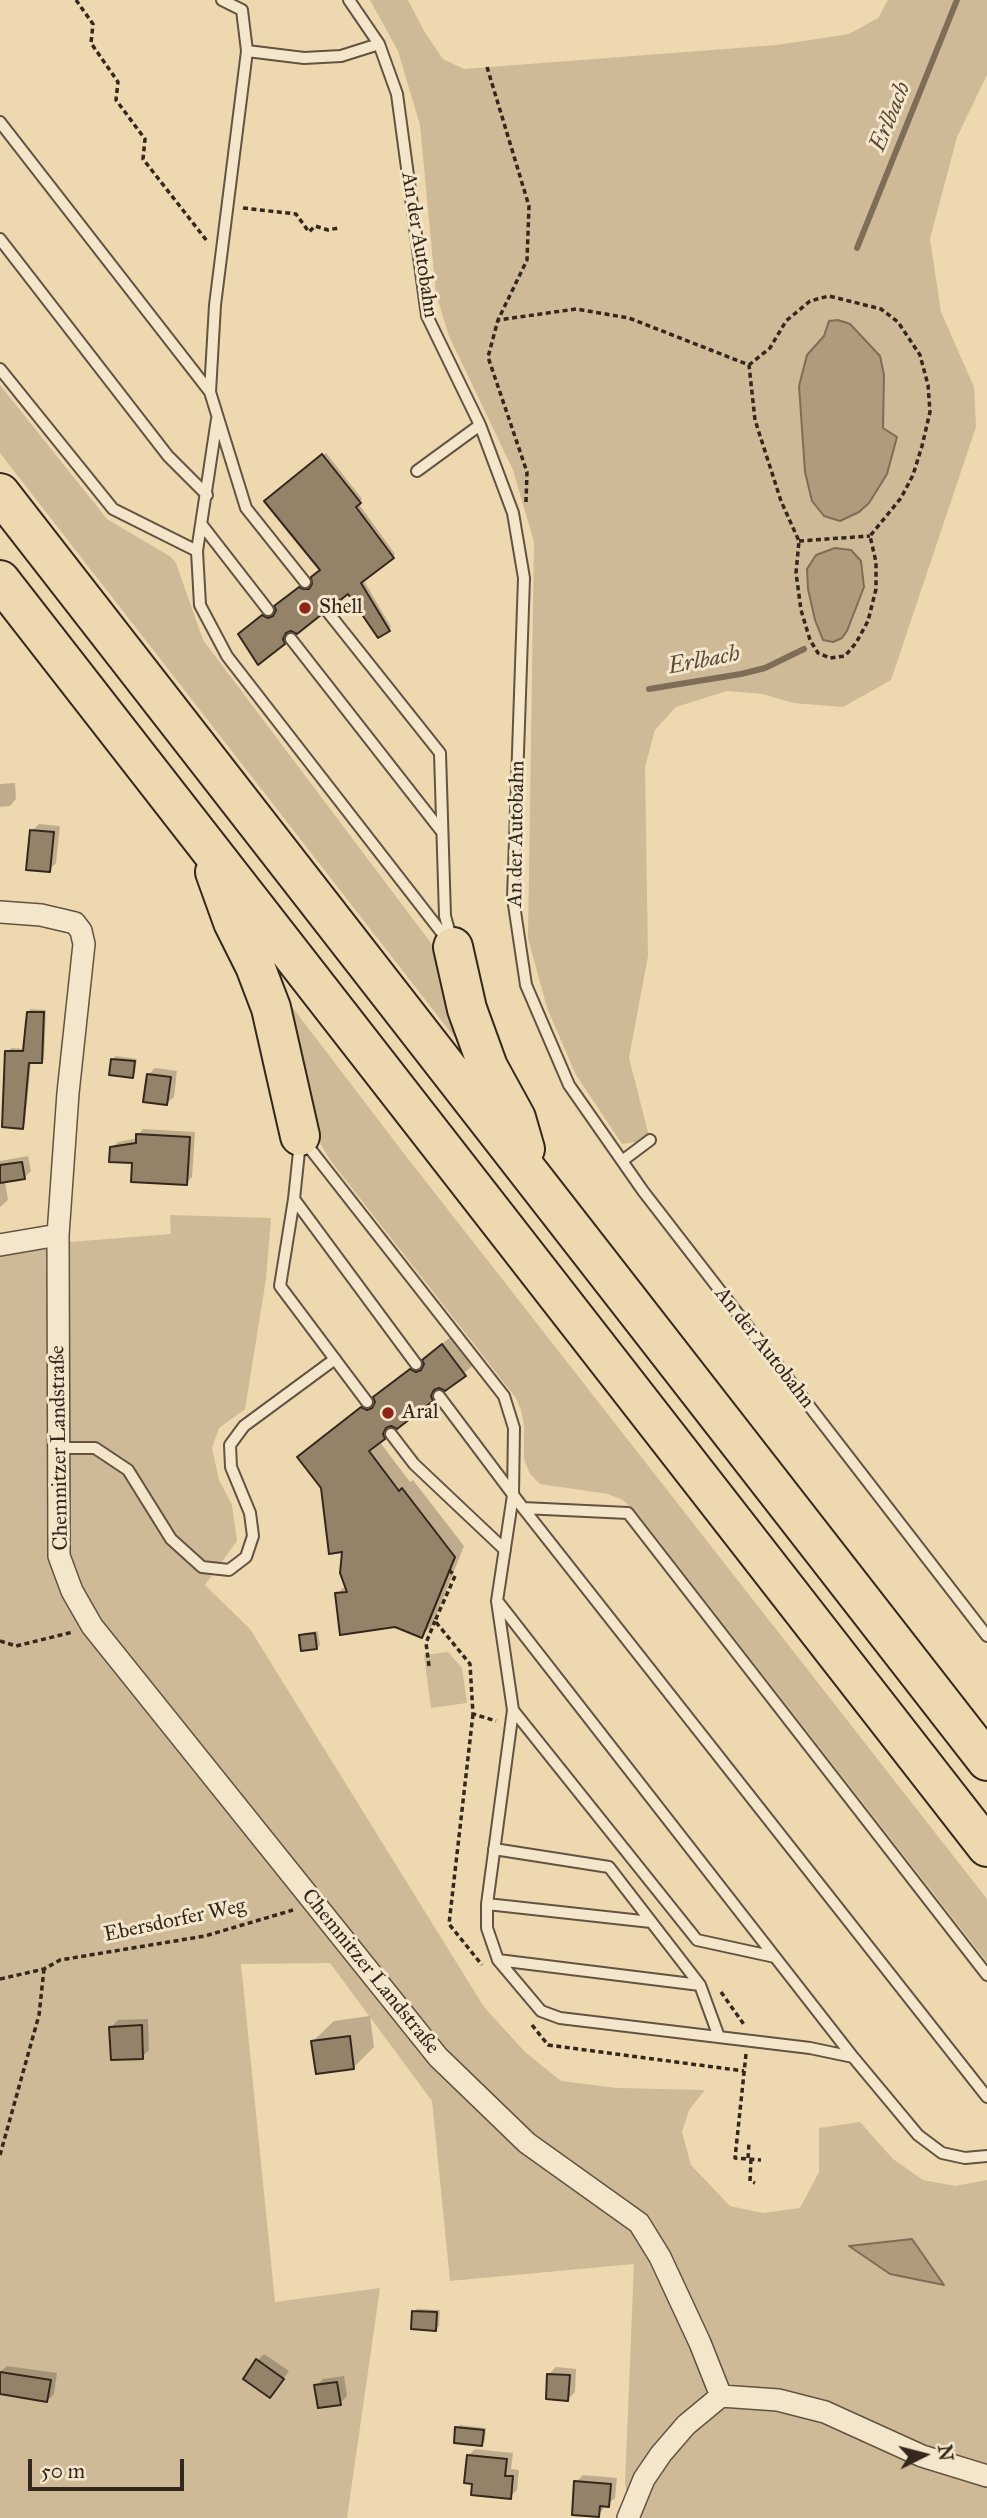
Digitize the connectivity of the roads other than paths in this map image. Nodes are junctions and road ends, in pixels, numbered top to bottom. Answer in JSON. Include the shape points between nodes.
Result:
{"nodes":[{"id":1,"x":222,"y":0,"type":"edge"},
{"id":2,"x":349,"y":0,"type":"edge"},
{"id":3,"x":379,"y":44,"type":"junction"},
{"id":4,"x":247,"y":51,"type":"junction"},
{"id":5,"x":0,"y":122,"type":"edge"},
{"id":6,"x":0,"y":239,"type":"edge"},
{"id":7,"x":0,"y":369,"type":"edge"},
{"id":8,"x":210,"y":392,"type":"junction"},
{"id":9,"x":217,"y":416,"type":"junction"},
{"id":10,"x":480,"y":425,"type":"junction"},
{"id":11,"x":417,"y":471,"type":"dead end"},
{"id":12,"x":0,"y":493,"type":"edge"},
{"id":13,"x":206,"y":495,"type":"junction"},
{"id":14,"x":202,"y":525,"type":"junction"},
{"id":15,"x":197,"y":551,"type":"junction"},
{"id":16,"x":0,"y":579,"type":"edge"},
{"id":17,"x":304,"y":582,"type":"dead end"},
{"id":18,"x":268,"y":610,"type":"dead end"},
{"id":19,"x":327,"y":611,"type":"dead end"},
{"id":20,"x":291,"y":639,"type":"dead end"},
{"id":21,"x":442,"y":832,"type":"junction"},
{"id":22,"x":203,"y":841,"type":"junction"},
{"id":23,"x":0,"y":912,"type":"edge"},
{"id":24,"x":453,"y":947,"type":"junction"},
{"id":25,"x":300,"y":1136,"type":"junction"},
{"id":26,"x":650,"y":1140,"type":"dead end"},
{"id":27,"x":622,"y":1161,"type":"junction"},
{"id":28,"x":532,"y":1178,"type":"junction"},
{"id":29,"x":293,"y":1199,"type":"junction"},
{"id":30,"x":58,"y":1235,"type":"junction"},
{"id":31,"x":0,"y":1245,"type":"edge"},
{"id":32,"x":335,"y":1359,"type":"junction"},
{"id":33,"x":416,"y":1364,"type":"dead end"},
{"id":34,"x":439,"y":1396,"type":"dead end"},
{"id":35,"x":367,"y":1402,"type":"dead end"},
{"id":36,"x":391,"y":1434,"type":"dead end"},
{"id":37,"x":60,"y":1448,"type":"junction"},
{"id":38,"x":513,"y":1495,"type":"junction"},
{"id":39,"x":523,"y":1508,"type":"junction"},
{"id":40,"x":505,"y":1550,"type":"junction"},
{"id":41,"x":497,"y":1601,"type":"junction"},
{"id":42,"x":987,"y":1636,"type":"edge"},
{"id":43,"x":513,"y":1710,"type":"junction"},
{"id":44,"x":987,"y":1761,"type":"edge"},
{"id":45,"x":987,"y":1847,"type":"edge"},
{"id":46,"x":494,"y":1849,"type":"junction"},
{"id":47,"x":487,"y":1904,"type":"junction"},
{"id":48,"x":651,"y":1922,"type":"junction"},
{"id":49,"x":775,"y":1957,"type":"junction"},
{"id":50,"x":498,"y":1960,"type":"junction"},
{"id":51,"x":987,"y":1975,"type":"edge"},
{"id":52,"x":700,"y":1985,"type":"junction"},
{"id":53,"x":719,"y":2037,"type":"junction"},
{"id":54,"x":853,"y":2057,"type":"junction"},
{"id":55,"x":987,"y":2097,"type":"edge"},
{"id":56,"x":987,"y":2156,"type":"edge"},
{"id":57,"x":720,"y":2396,"type":"junction"},
{"id":58,"x":987,"y":2476,"type":"edge"},
{"id":59,"x":628,"y":2518,"type":"edge"}],
"edges":[{"from":1,"to":4,"type":"lane","via":[[242,10]]},
{"from":2,"to":3,"type":"lane","name":"An der Autobahn"},
{"from":3,"to":4,"type":"lane","via":[[341,56],[304,58]]},
{"from":3,"to":10,"type":"lane","name":"An der Autobahn","via":[[397,93],[427,316]]},
{"from":4,"to":8,"type":"lane","via":[[215,305]]},
{"from":5,"to":8,"type":"lane"},
{"from":6,"to":13,"type":"lane","via":[[168,456]]},
{"from":7,"to":15,"type":"lane","via":[[113,509]]},
{"from":8,"to":9,"type":"lane"},
{"from":9,"to":13,"type":"lane"},
{"from":9,"to":17,"type":"lane","via":[[246,508]]},
{"from":10,"to":11,"type":"lane"},
{"from":10,"to":27,"type":"lane","name":"An der Autobahn","via":[[513,513],[524,578],[513,898],[526,985],[569,1086]]},
{"from":12,"to":28,"type":"highway"},
{"from":13,"to":14,"type":"lane"},
{"from":14,"to":15,"type":"lane"},
{"from":14,"to":18,"type":"lane"},
{"from":15,"to":24,"type":"lane","via":[[200,605],[227,656]]},
{"from":16,"to":22,"type":"highway"},
{"from":19,"to":21,"type":"lane","via":[[440,753]]},
{"from":20,"to":21,"type":"lane"},
{"from":21,"to":24,"type":"lane","via":[[445,916]]},
{"from":22,"to":25,"type":"highway","via":[[271,1008]]},
{"from":22,"to":45,"type":"highway"},
{"from":23,"to":30,"type":"street","name":"Chemnitzer Landstraße","via":[[75,923],[85,944]]},
{"from":24,"to":28,"type":"highway","via":[[467,1009],[488,1067],[516,1118]]},
{"from":25,"to":29,"type":"lane"},
{"from":25,"to":38,"type":"lane","via":[[504,1396],[514,1428]]},
{"from":26,"to":27,"type":"lane"},
{"from":27,"to":42,"type":"lane","name":"An der Autobahn"},
{"from":28,"to":44,"type":"highway"},
{"from":29,"to":32,"type":"lane","via":[[280,1286]]},
{"from":29,"to":33,"type":"lane"},
{"from":30,"to":31,"type":"street"},
{"from":30,"to":37,"type":"street","name":"Chemnitzer Landstraße"},
{"from":32,"to":35,"type":"lane"},
{"from":32,"to":37,"type":"lane","via":[[244,1426],[230,1445],[253,1536],[246,1557],[229,1570],[202,1567],[171,1539],[128,1470],[95,1448]]},
{"from":34,"to":38,"type":"lane"},
{"from":36,"to":40,"type":"lane","via":[[414,1464]]},
{"from":37,"to":57,"type":"street","name":"Chemnitzer Landstraße","via":[[59,1556],[92,1626],[448,2066],[527,2143],[639,2223],[660,2257]]},
{"from":38,"to":39,"type":"lane"},
{"from":38,"to":40,"type":"lane"},
{"from":39,"to":51,"type":"lane","via":[[628,1513]]},
{"from":39,"to":55,"type":"lane"},
{"from":40,"to":41,"type":"lane"},
{"from":41,"to":43,"type":"lane"},
{"from":41,"to":49,"type":"lane"},
{"from":43,"to":46,"type":"lane"},
{"from":43,"to":49,"type":"lane","via":[[697,1940]]},
{"from":46,"to":47,"type":"lane"},
{"from":46,"to":48,"type":"lane","via":[[609,1867]]},
{"from":47,"to":48,"type":"lane"},
{"from":47,"to":50,"type":"lane","via":[[487,1927]]},
{"from":48,"to":52,"type":"lane"},
{"from":49,"to":54,"type":"lane"},
{"from":50,"to":52,"type":"lane"},
{"from":50,"to":53,"type":"lane","via":[[541,2011],[560,2018]]},
{"from":52,"to":53,"type":"lane"},
{"from":53,"to":54,"type":"lane"},
{"from":54,"to":56,"type":"lane","via":[[918,2136],[942,2153]]},
{"from":57,"to":58,"type":"street","via":[[778,2400],[825,2412],[922,2456]]},
{"from":57,"to":59,"type":"street","via":[[686,2425],[662,2454],[644,2479]]}]}
